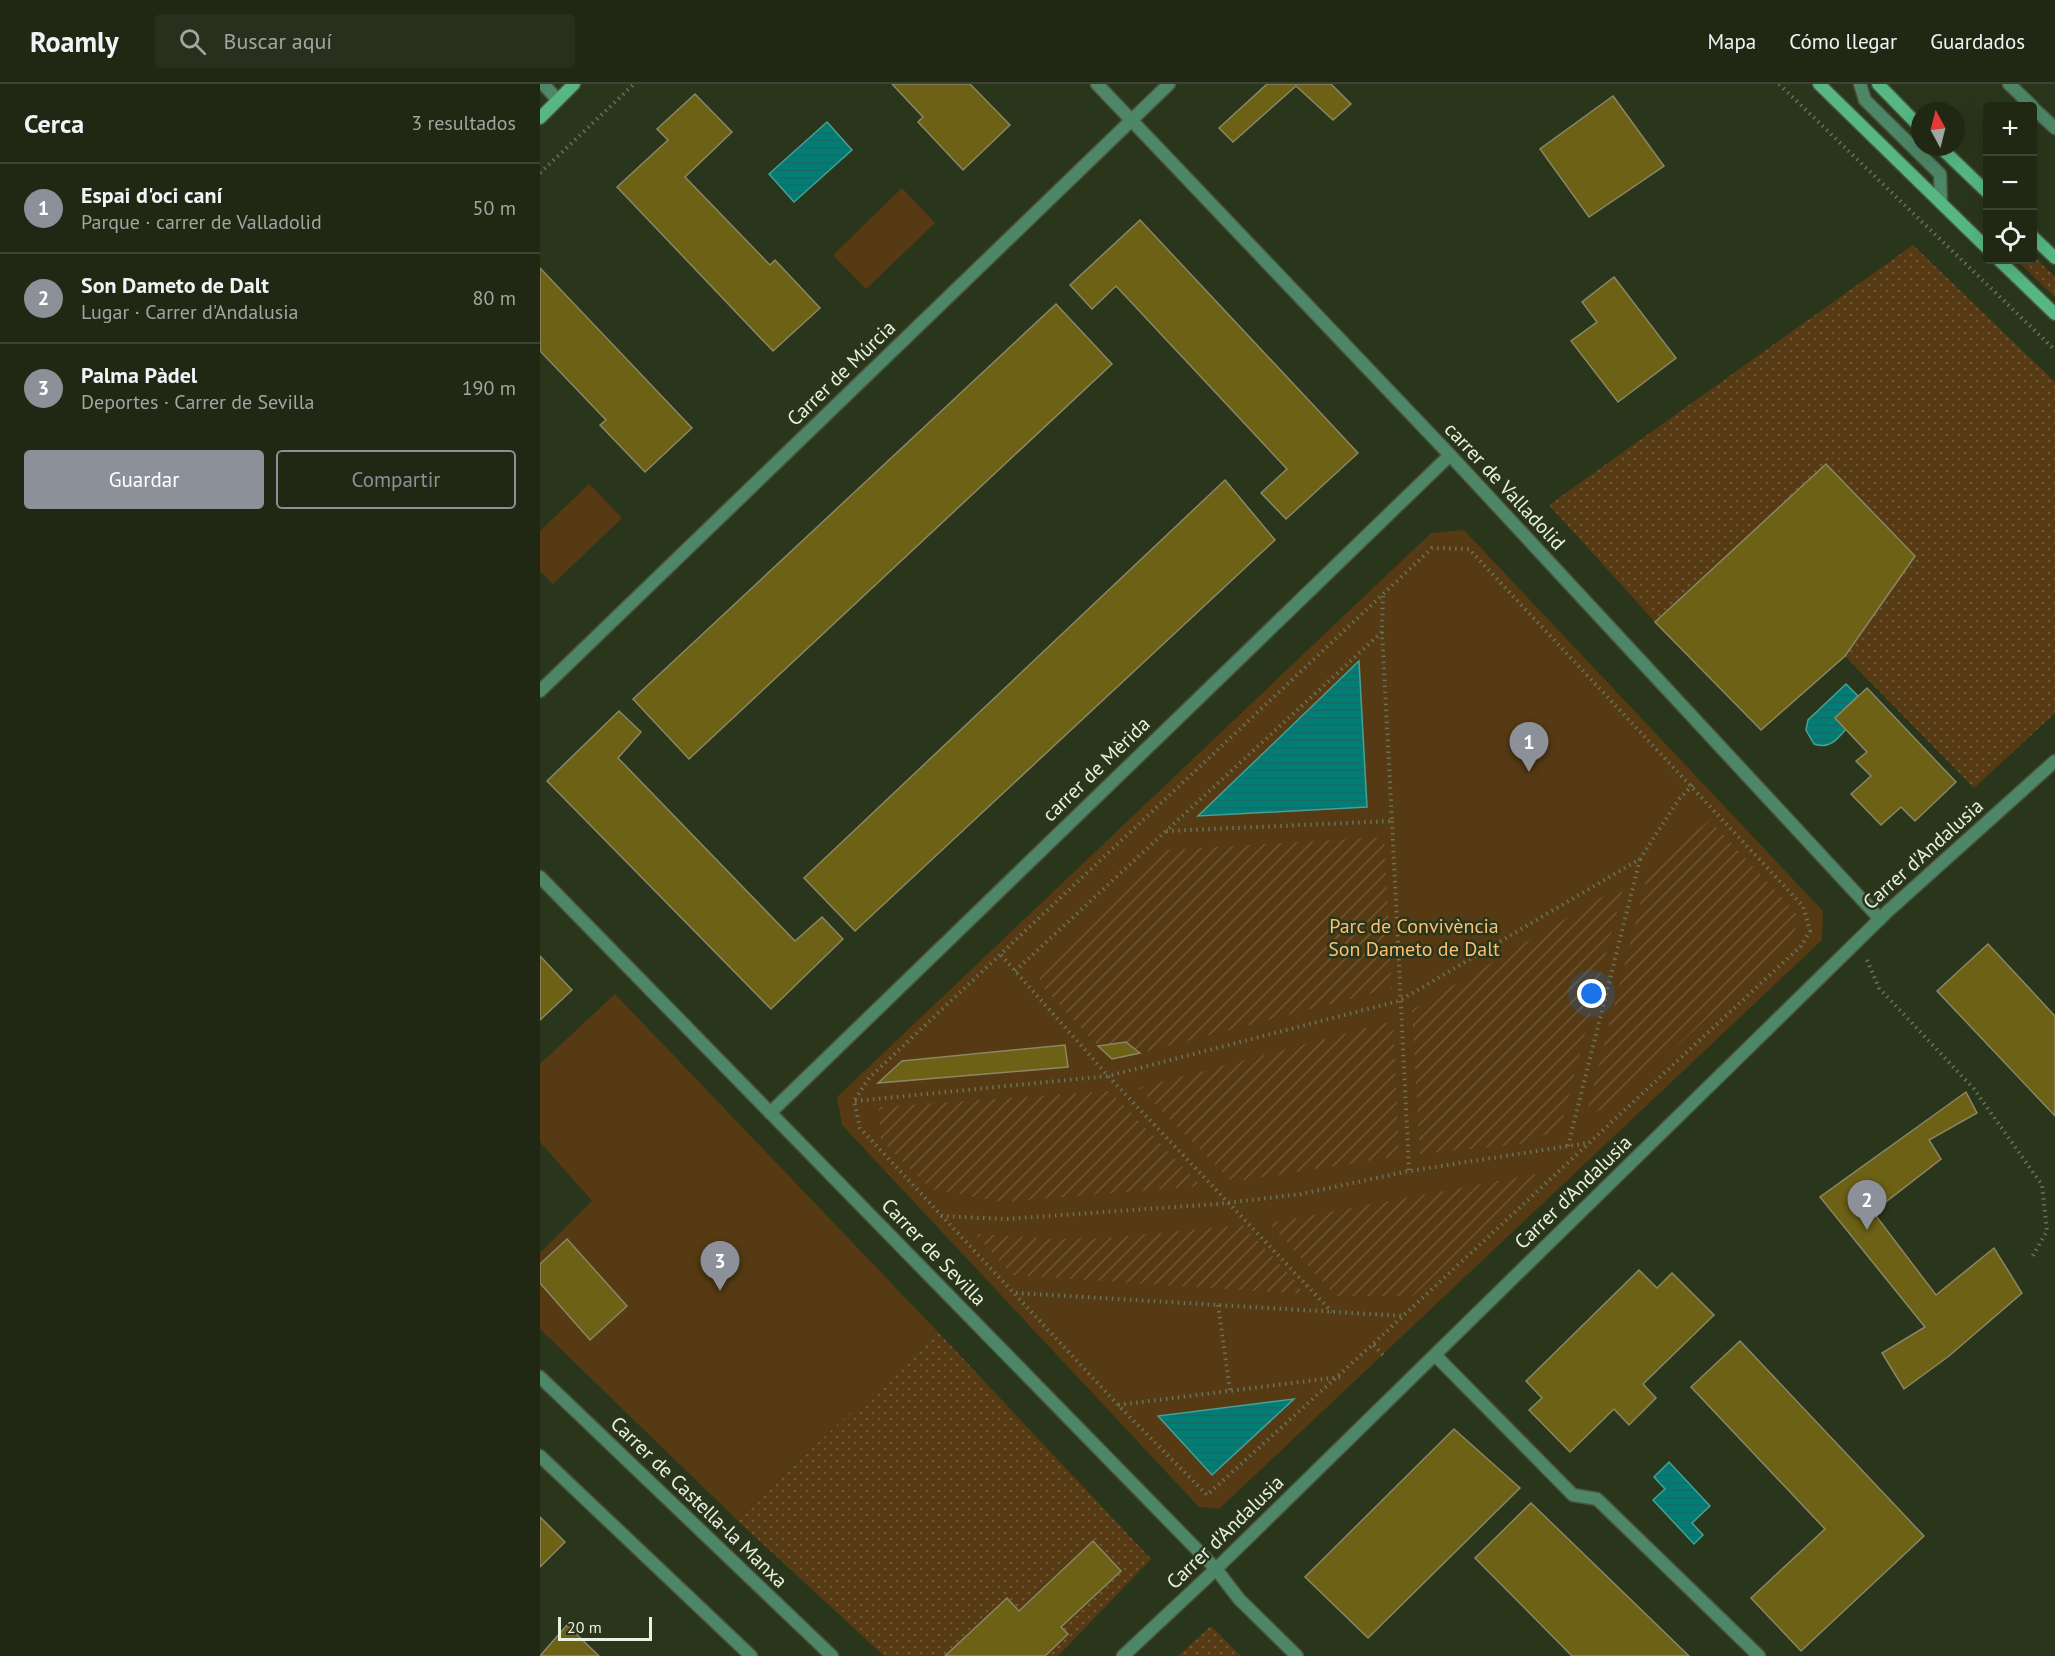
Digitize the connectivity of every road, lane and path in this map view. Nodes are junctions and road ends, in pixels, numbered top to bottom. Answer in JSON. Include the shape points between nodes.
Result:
{"nodes":[{"id":1,"x":543,"y":84,"type":"edge"},
{"id":2,"x":574,"y":84,"type":"edge"},
{"id":3,"x":634,"y":84,"type":"edge"},
{"id":4,"x":1097,"y":84,"type":"edge"},
{"id":5,"x":1169,"y":84,"type":"edge"},
{"id":6,"x":1779,"y":84,"type":"edge"},
{"id":7,"x":1819,"y":84,"type":"edge"},
{"id":8,"x":1860,"y":84,"type":"edge"},
{"id":9,"x":1878,"y":84,"type":"edge"},
{"id":10,"x":2009,"y":84,"type":"edge"},
{"id":11,"x":557,"y":99,"type":"junction"},
{"id":12,"x":2027,"y":102,"type":"edge"},
{"id":13,"x":2037,"y":112,"type":"edge"},
{"id":14,"x":540,"y":118,"type":"edge"},
{"id":15,"x":1911,"y":118,"type":"edge"},
{"id":16,"x":1130,"y":120,"type":"junction"},
{"id":17,"x":2055,"y":128,"type":"edge"},
{"id":18,"x":1949,"y":156,"type":"edge"},
{"id":19,"x":540,"y":173,"type":"edge"},
{"id":20,"x":1983,"y":188,"type":"edge"},
{"id":21,"x":1941,"y":203,"type":"junction"},
{"id":22,"x":2037,"y":241,"type":"edge"},
{"id":23,"x":1983,"y":244,"type":"edge"},
{"id":24,"x":2055,"y":258,"type":"edge"},
{"id":25,"x":2003,"y":264,"type":"edge"},
{"id":26,"x":2055,"y":315,"type":"edge"},
{"id":27,"x":2055,"y":350,"type":"edge"},
{"id":28,"x":1450,"y":455,"type":"junction"},
{"id":29,"x":1383,"y":595,"type":"junction"},
{"id":30,"x":1382,"y":632,"type":"junction"},
{"id":31,"x":540,"y":691,"type":"edge"},
{"id":32,"x":2055,"y":761,"type":"edge"},
{"id":33,"x":1693,"y":786,"type":"junction"},
{"id":34,"x":1392,"y":821,"type":"junction"},
{"id":35,"x":1166,"y":831,"type":"junction"},
{"id":36,"x":1640,"y":859,"type":"junction"},
{"id":37,"x":540,"y":877,"type":"edge"},
{"id":38,"x":1880,"y":919,"type":"junction"},
{"id":39,"x":1859,"y":940,"type":"junction"},
{"id":40,"x":1000,"y":955,"type":"junction"},
{"id":41,"x":1015,"y":971,"type":"junction"},
{"id":42,"x":1399,"y":1001,"type":"junction"},
{"id":43,"x":1108,"y":1076,"type":"junction"},
{"id":44,"x":854,"y":1101,"type":"junction"},
{"id":45,"x":770,"y":1113,"type":"junction"},
{"id":46,"x":1590,"y":1142,"type":"junction"},
{"id":47,"x":1568,"y":1146,"type":"junction"},
{"id":48,"x":1409,"y":1172,"type":"junction"},
{"id":49,"x":1227,"y":1203,"type":"junction"},
{"id":50,"x":940,"y":1216,"type":"junction"},
{"id":51,"x":2032,"y":1257,"type":"dead end"},
{"id":52,"x":1015,"y":1293,"type":"junction"},
{"id":53,"x":1218,"y":1305,"type":"junction"},
{"id":54,"x":1332,"y":1312,"type":"junction"},
{"id":55,"x":1405,"y":1317,"type":"junction"},
{"id":56,"x":1373,"y":1344,"type":"junction"},
{"id":57,"x":1383,"y":1355,"type":"dead end"},
{"id":58,"x":1435,"y":1355,"type":"junction"},
{"id":59,"x":540,"y":1377,"type":"edge"},
{"id":60,"x":1340,"y":1377,"type":"junction"},
{"id":61,"x":1230,"y":1390,"type":"junction"},
{"id":62,"x":1118,"y":1405,"type":"junction"},
{"id":63,"x":540,"y":1456,"type":"edge"},
{"id":64,"x":1216,"y":1569,"type":"junction"},
{"id":65,"x":751,"y":1656,"type":"edge"},
{"id":66,"x":832,"y":1656,"type":"edge"},
{"id":67,"x":1123,"y":1656,"type":"edge"},
{"id":68,"x":1297,"y":1656,"type":"edge"},
{"id":69,"x":1759,"y":1656,"type":"edge"}],
"edges":[{"from":1,"to":11,"type":"street"},
{"from":2,"to":11,"type":"street"},
{"from":3,"to":19,"type":"path"},
{"from":4,"to":16,"type":"street","name":"carrer de Valladolid"},
{"from":5,"to":16,"type":"street","name":"Carrer de Múrcia"},
{"from":6,"to":27,"type":"path"},
{"from":7,"to":21,"type":"street"},
{"from":8,"to":21,"type":"street","via":[[1865,100],[1940,174]]},
{"from":9,"to":15,"type":"street"},
{"from":10,"to":12,"type":"street"},
{"from":11,"to":14,"type":"street"},
{"from":13,"to":17,"type":"street"},
{"from":16,"to":28,"type":"street","name":"carrer de Valladolid"},
{"from":16,"to":31,"type":"street","name":"Carrer de Múrcia"},
{"from":18,"to":20,"type":"street"},
{"from":21,"to":23,"type":"street"},
{"from":22,"to":24,"type":"street"},
{"from":25,"to":26,"type":"street"},
{"from":28,"to":38,"type":"street","name":"carrer de Valladolid"},
{"from":28,"to":45,"type":"street","name":"carrer de Mèrida"},
{"from":29,"to":30,"type":"path"},
{"from":29,"to":33,"type":"path","via":[[1432,548],[1469,549]]},
{"from":29,"to":40,"type":"path"},
{"from":30,"to":34,"type":"path"},
{"from":30,"to":35,"type":"path"},
{"from":32,"to":38,"type":"street","name":"Carrer d'Andalusia"},
{"from":33,"to":36,"type":"path","via":[[1679,799]]},
{"from":33,"to":46,"type":"path","via":[[1803,906],[1810,931],[1801,946]]},
{"from":34,"to":35,"type":"path"},
{"from":34,"to":42,"type":"path"},
{"from":35,"to":41,"type":"path"},
{"from":36,"to":42,"type":"path"},
{"from":36,"to":47,"type":"path"},
{"from":37,"to":45,"type":"street","name":"Carrer de Sevilla"},
{"from":38,"to":39,"type":"street","name":"Carrer d'Andalusia"},
{"from":39,"to":51,"type":"path","via":[[1879,988],[1974,1089],[2042,1185],[2047,1231]]},
{"from":39,"to":58,"type":"street","name":"Carrer d'Andalusia"},
{"from":40,"to":41,"type":"path"},
{"from":40,"to":44,"type":"path","via":[[869,1078]]},
{"from":41,"to":43,"type":"path"},
{"from":42,"to":43,"type":"path"},
{"from":42,"to":48,"type":"path"},
{"from":43,"to":44,"type":"path"},
{"from":43,"to":49,"type":"path"},
{"from":44,"to":50,"type":"path","via":[[860,1128]]},
{"from":45,"to":64,"type":"street","name":"Carrer de Sevilla"},
{"from":46,"to":47,"type":"path"},
{"from":46,"to":55,"type":"path"},
{"from":47,"to":48,"type":"path"},
{"from":48,"to":49,"type":"path","via":[[1301,1194]]},
{"from":49,"to":50,"type":"path","via":[[1006,1219]]},
{"from":49,"to":54,"type":"path"},
{"from":50,"to":52,"type":"path"},
{"from":52,"to":53,"type":"path"},
{"from":52,"to":62,"type":"path"},
{"from":53,"to":54,"type":"path"},
{"from":53,"to":61,"type":"path"},
{"from":54,"to":55,"type":"path"},
{"from":55,"to":56,"type":"path"},
{"from":56,"to":57,"type":"path"},
{"from":56,"to":60,"type":"path"},
{"from":58,"to":64,"type":"street","name":"Carrer d'Andalusia"},
{"from":58,"to":69,"type":"street","via":[[1573,1496],[1597,1499]]},
{"from":59,"to":66,"type":"street","name":"Carrer de Castella-la Manxa"},
{"from":60,"to":61,"type":"path"},
{"from":60,"to":62,"type":"path","via":[[1207,1495]]},
{"from":61,"to":62,"type":"path"},
{"from":63,"to":65,"type":"street"},
{"from":64,"to":67,"type":"street","name":"Carrer d'Andalusia"},
{"from":64,"to":68,"type":"street","name":"Carrer de Sevilla","via":[[1239,1599]]}]}
